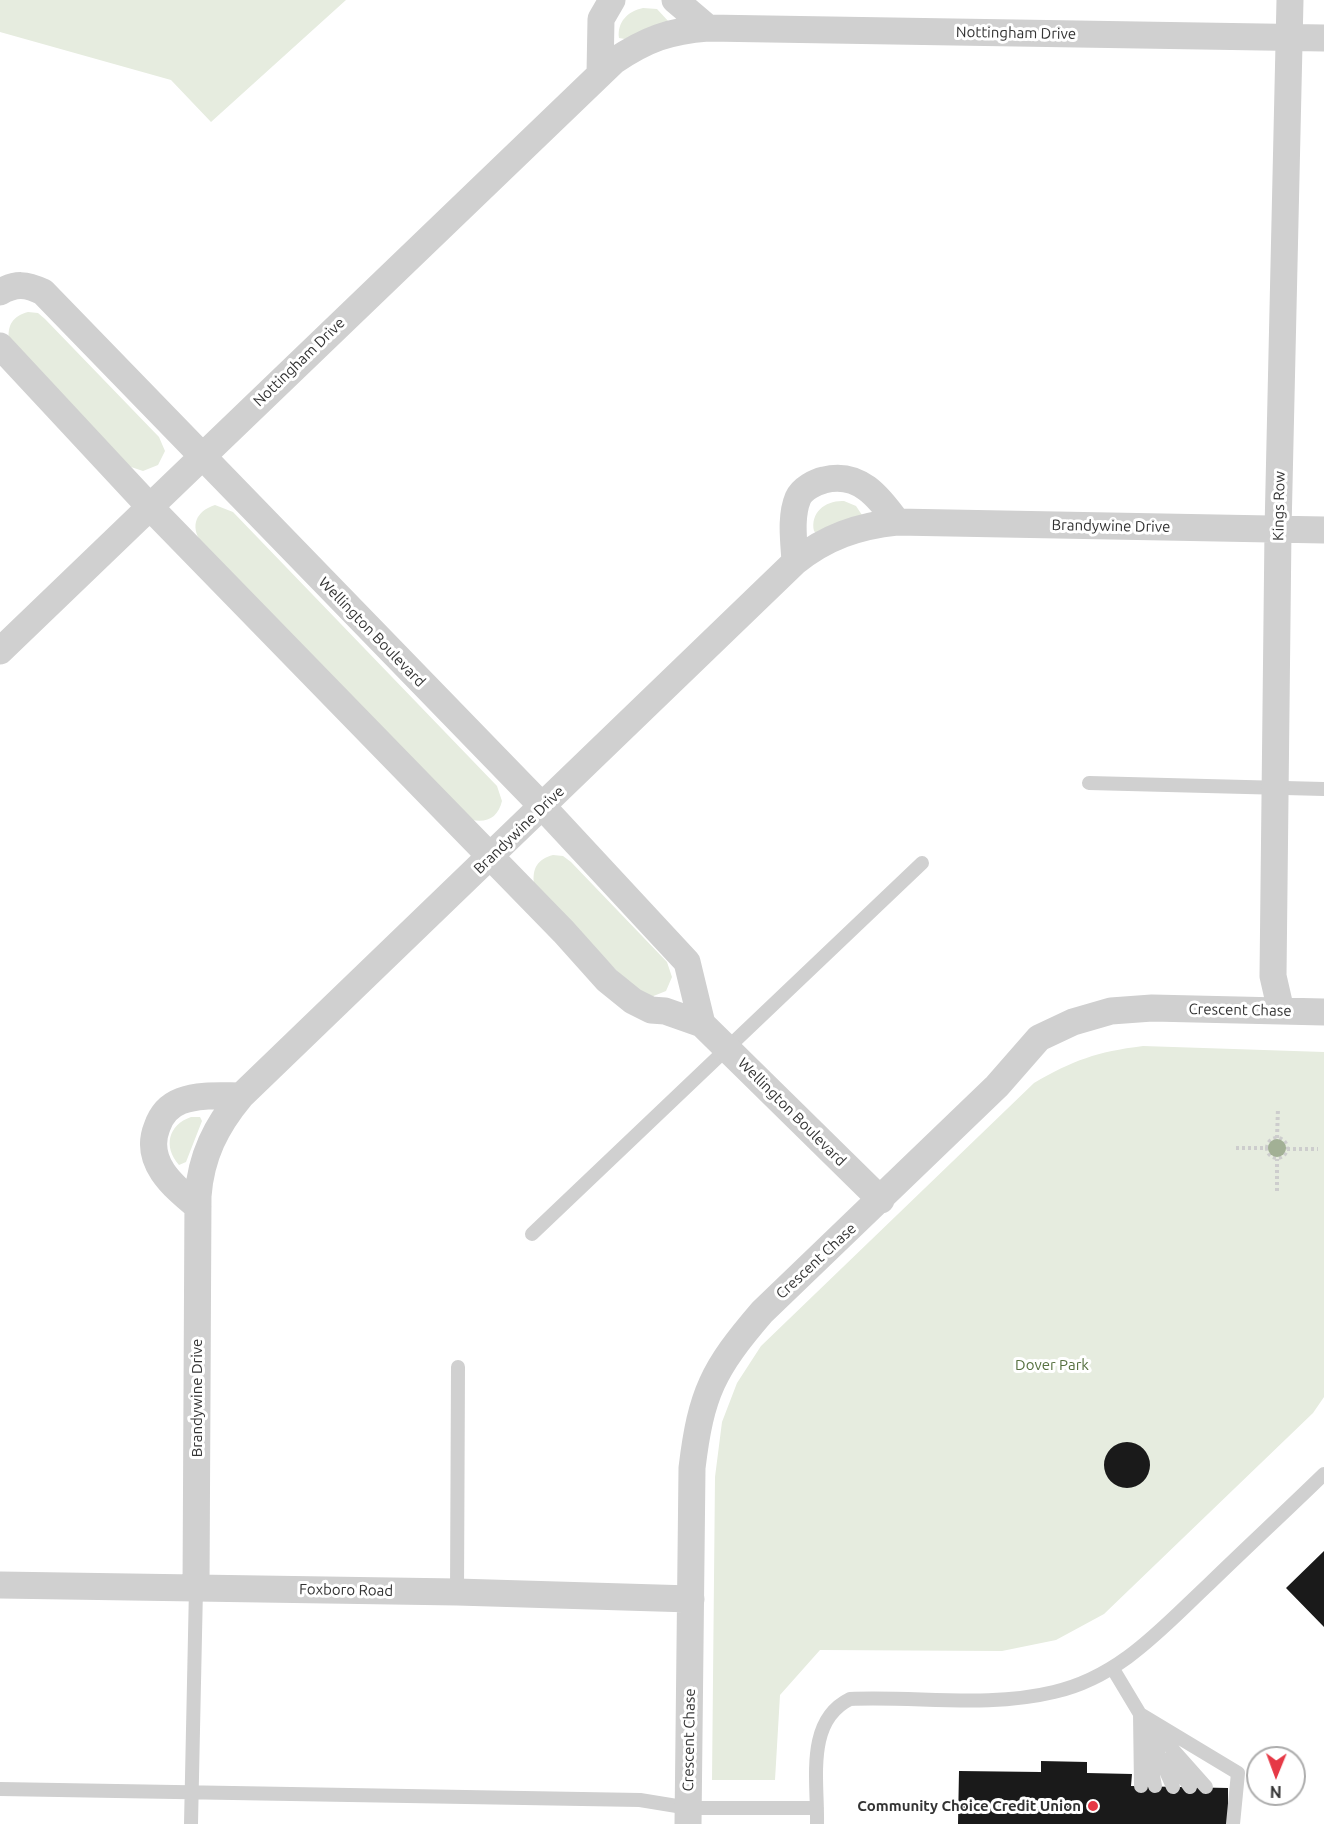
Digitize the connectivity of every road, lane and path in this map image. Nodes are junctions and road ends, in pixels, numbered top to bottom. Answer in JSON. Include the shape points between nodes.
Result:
{"nodes":[{"id":1,"x":612,"y":0,"type":"edge"},
{"id":2,"x":675,"y":0,"type":"edge"},
{"id":3,"x":1290,"y":0,"type":"edge"},
{"id":4,"x":708,"y":28,"type":"junction"},
{"id":5,"x":1290,"y":38,"type":"junction"},
{"id":6,"x":1324,"y":38,"type":"edge"},
{"id":7,"x":600,"y":74,"type":"junction"},
{"id":8,"x":0,"y":292,"type":"edge"},
{"id":9,"x":0,"y":346,"type":"edge"},
{"id":10,"x":200,"y":456,"type":"junction"},
{"id":11,"x":149,"y":506,"type":"junction"},
{"id":12,"x":897,"y":522,"type":"junction"},
{"id":13,"x":1278,"y":530,"type":"junction"},
{"id":14,"x":1324,"y":530,"type":"edge"},
{"id":15,"x":795,"y":562,"type":"junction"},
{"id":16,"x":0,"y":651,"type":"edge"},
{"id":17,"x":1089,"y":783,"type":"dead end"},
{"id":18,"x":1275,"y":788,"type":"junction"},
{"id":19,"x":1324,"y":789,"type":"edge"},
{"id":20,"x":543,"y":807,"type":"junction"},
{"id":21,"x":490,"y":857,"type":"junction"},
{"id":22,"x":922,"y":863,"type":"dead end"},
{"id":23,"x":1281,"y":1011,"type":"junction"},
{"id":24,"x":1324,"y":1012,"type":"edge"},
{"id":25,"x":702,"y":1024,"type":"junction"},
{"id":26,"x":726,"y":1047,"type":"junction"},
{"id":27,"x":241,"y":1096,"type":"junction"},
{"id":28,"x":1278,"y":1108,"type":"dead end"},
{"id":29,"x":1277,"y":1138,"type":"junction"},
{"id":30,"x":1236,"y":1148,"type":"dead end"},
{"id":31,"x":1266,"y":1148,"type":"junction"},
{"id":32,"x":1287,"y":1149,"type":"junction"},
{"id":33,"x":1318,"y":1149,"type":"dead end"},
{"id":34,"x":1277,"y":1159,"type":"junction"},
{"id":35,"x":1277,"y":1191,"type":"dead end"},
{"id":36,"x":881,"y":1200,"type":"junction"},
{"id":37,"x":198,"y":1207,"type":"junction"},
{"id":38,"x":532,"y":1234,"type":"dead end"},
{"id":39,"x":458,"y":1367,"type":"dead end"},
{"id":40,"x":1324,"y":1474,"type":"edge"},
{"id":41,"x":0,"y":1585,"type":"edge"},
{"id":42,"x":196,"y":1588,"type":"junction"},
{"id":43,"x":457,"y":1592,"type":"junction"},
{"id":44,"x":691,"y":1599,"type":"junction"},
{"id":45,"x":1113,"y":1669,"type":"junction"},
{"id":46,"x":1140,"y":1714,"type":"junction"},
{"id":47,"x":1148,"y":1786,"type":"dead end"},
{"id":48,"x":1173,"y":1787,"type":"dead end"},
{"id":49,"x":1190,"y":1787,"type":"dead end"},
{"id":50,"x":1206,"y":1787,"type":"dead end"},
{"id":51,"x":0,"y":1789,"type":"edge"},
{"id":52,"x":191,"y":1791,"type":"junction"},
{"id":53,"x":817,"y":1808,"type":"junction"},
{"id":54,"x":688,"y":1816,"type":"edge"},
{"id":55,"x":191,"y":1824,"type":"edge"},
{"id":56,"x":817,"y":1824,"type":"edge"},
{"id":57,"x":1233,"y":1824,"type":"edge"}],
"edges":[{"from":1,"to":7,"type":"street","via":[[601,20]]},
{"from":2,"to":4,"type":"street"},
{"from":3,"to":5,"type":"street","name":"Kings Row"},
{"from":4,"to":5,"type":"street","name":"Nottingham Drive"},
{"from":4,"to":7,"type":"street","name":"Nottingham Drive","via":[[677,30],[643,42]]},
{"from":5,"to":6,"type":"street","name":"Nottingham Drive"},
{"from":5,"to":13,"type":"street","name":"Kings Row"},
{"from":7,"to":10,"type":"street","name":"Nottingham Drive"},
{"from":8,"to":10,"type":"street","name":"Wellington Boulevard","via":[[12,285],[28,285],[43,292]]},
{"from":9,"to":11,"type":"street","name":"Wellington Boulevard"},
{"from":10,"to":11,"type":"street","name":"Nottingham Drive"},
{"from":10,"to":20,"type":"street","name":"Wellington Boulevard"},
{"from":11,"to":16,"type":"street","name":"Nottingham Drive"},
{"from":11,"to":21,"type":"street","name":"Wellington Boulevard"},
{"from":12,"to":13,"type":"street","name":"Brandywine Drive"},
{"from":12,"to":15,"type":"street","name":"Brandywine Drive","via":[[866,525],[836,536]]},
{"from":12,"to":15,"type":"street","via":[[878,496],[860,482],[835,477],[815,482],[799,496],[793,519]]},
{"from":13,"to":14,"type":"street","name":"Brandywine Drive"},
{"from":13,"to":18,"type":"street","name":"Kings Row"},
{"from":15,"to":20,"type":"street","name":"Brandywine Drive"},
{"from":17,"to":18,"type":"lane"},
{"from":18,"to":19,"type":"lane"},
{"from":18,"to":23,"type":"street","name":"Kings Row","via":[[1273,976]]},
{"from":20,"to":21,"type":"street","name":"Brandywine Drive"},
{"from":20,"to":25,"type":"street","name":"Wellington Boulevard","via":[[687,962]]},
{"from":21,"to":25,"type":"street","name":"Wellington Boulevard","via":[[606,980],[651,1010]]},
{"from":21,"to":27,"type":"street","name":"Brandywine Drive"},
{"from":22,"to":26,"type":"lane"},
{"from":23,"to":24,"type":"street","name":"Crescent Chase"},
{"from":23,"to":36,"type":"street","name":"Crescent Chase","via":[[1111,1011],[1073,1022],[1039,1038],[998,1086]]},
{"from":25,"to":26,"type":"street","name":"Wellington Boulevard"},
{"from":26,"to":36,"type":"street","name":"Wellington Boulevard"},
{"from":26,"to":38,"type":"lane"},
{"from":27,"to":37,"type":"street","name":"Brandywine Drive","via":[[221,1119],[206,1150]]},
{"from":27,"to":37,"type":"street","via":[[181,1101],[162,1113],[155,1130],[152,1143],[163,1174]]},
{"from":28,"to":29,"type":"path"},
{"from":29,"to":31,"type":"path"},
{"from":29,"to":32,"type":"path"},
{"from":30,"to":31,"type":"path"},
{"from":31,"to":34,"type":"path"},
{"from":32,"to":33,"type":"path"},
{"from":32,"to":34,"type":"path"},
{"from":34,"to":35,"type":"path"},
{"from":36,"to":44,"type":"street","name":"Crescent Chase","via":[[762,1312],[731,1348],[711,1380],[698,1422],[692,1468]]},
{"from":37,"to":42,"type":"street","name":"Brandywine Drive"},
{"from":39,"to":43,"type":"lane"},
{"from":40,"to":45,"type":"lane","via":[[1147,1644]]},
{"from":41,"to":42,"type":"street","name":"Foxboro Road"},
{"from":42,"to":43,"type":"street","name":"Foxboro Road"},
{"from":42,"to":52,"type":"lane"},
{"from":43,"to":44,"type":"street","name":"Foxboro Road"},
{"from":44,"to":54,"type":"street","name":"Crescent Chase"},
{"from":45,"to":46,"type":"lane"},
{"from":45,"to":53,"type":"lane","via":[[1056,1692],[1021,1698],[850,1699],[835,1706],[821,1731]]},
{"from":46,"to":47,"type":"lane"},
{"from":46,"to":48,"type":"lane"},
{"from":46,"to":49,"type":"lane"},
{"from":46,"to":50,"type":"lane"},
{"from":46,"to":57,"type":"lane","via":[[1238,1773]]},
{"from":51,"to":52,"type":"lane"},
{"from":52,"to":54,"type":"lane","via":[[640,1800]]},
{"from":52,"to":55,"type":"lane"},
{"from":53,"to":54,"type":"lane"},
{"from":53,"to":56,"type":"lane"}]}
